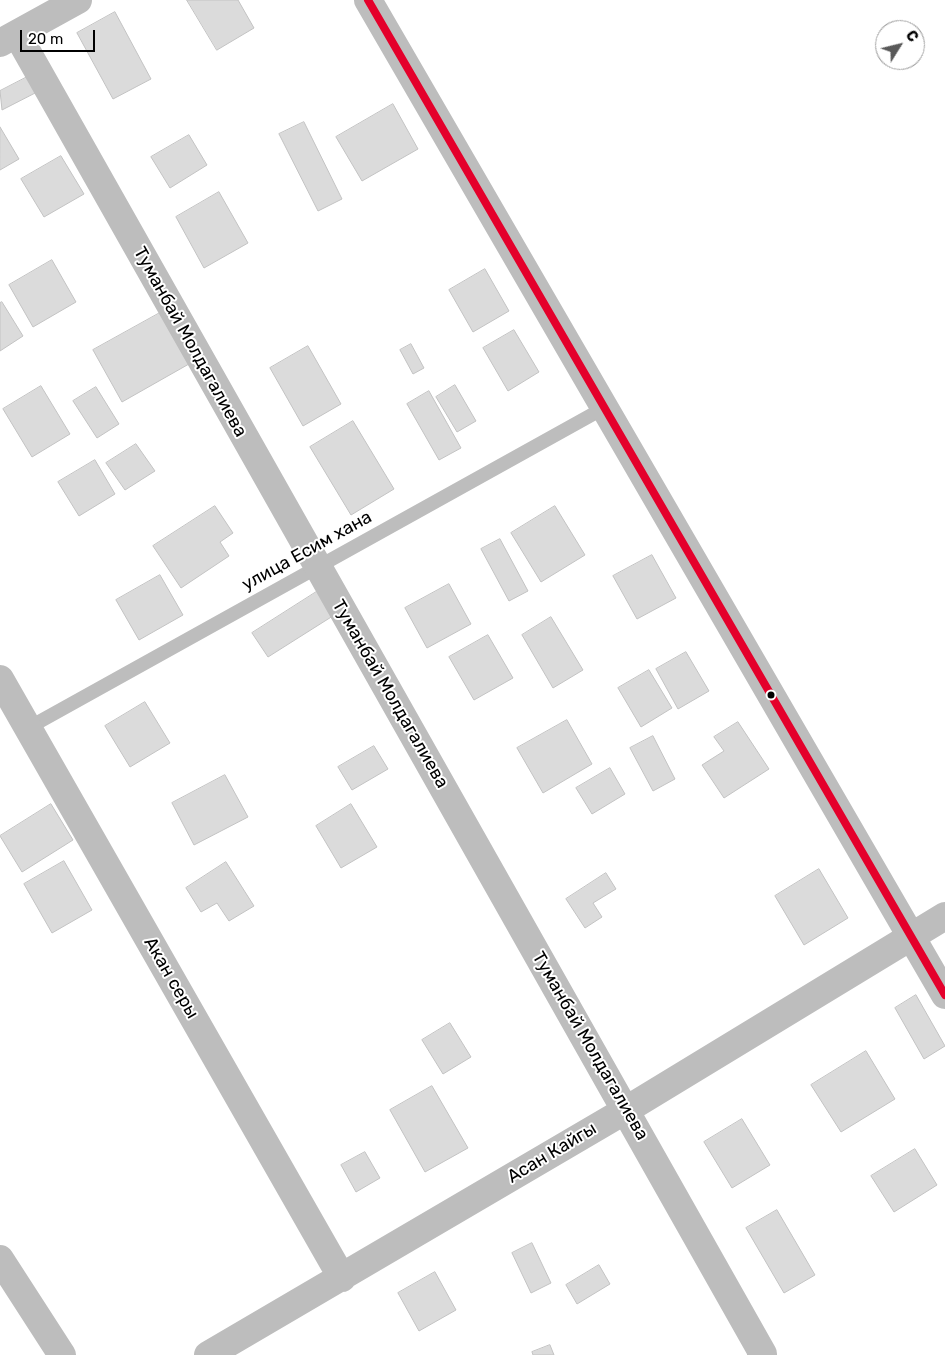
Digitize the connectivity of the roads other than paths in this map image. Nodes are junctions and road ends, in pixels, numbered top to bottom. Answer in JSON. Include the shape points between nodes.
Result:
{"nodes":[{"id":1,"x":78,"y":0,"type":"edge"},
{"id":2,"x":368,"y":0,"type":"edge"},
{"id":3,"x":9,"y":39,"type":"edge"},
{"id":4,"x":604,"y":408,"type":"junction"},
{"id":5,"x":317,"y":567,"type":"junction"},
{"id":6,"x":0,"y":679,"type":"edge"},
{"id":7,"x":28,"y":728,"type":"junction"},
{"id":8,"x":945,"y":916,"type":"edge"},
{"id":9,"x":913,"y":936,"type":"junction"},
{"id":10,"x":945,"y":995,"type":"edge"},
{"id":11,"x":626,"y":1110,"type":"junction"},
{"id":12,"x":0,"y":1259,"type":"edge"},
{"id":13,"x":342,"y":1278,"type":"junction"},
{"id":14,"x":762,"y":1354,"type":"edge"},
{"id":15,"x":62,"y":1355,"type":"edge"},
{"id":16,"x":208,"y":1355,"type":"edge"}],
"edges":[{"from":1,"to":3,"type":"street"},
{"from":2,"to":4,"type":"street"},
{"from":3,"to":5,"type":"street","name":"Туманбай Молдагалиева"},
{"from":4,"to":5,"type":"lane","name":"улица Есим хана"},
{"from":4,"to":9,"type":"street"},
{"from":5,"to":7,"type":"lane","name":"улица Есим хана"},
{"from":5,"to":11,"type":"street","name":"Туманбай Молдагалиева"},
{"from":6,"to":7,"type":"street","name":"Акан серы"},
{"from":7,"to":13,"type":"street","name":"Акан серы"},
{"from":8,"to":9,"type":"street","name":"Асан Кайгы"},
{"from":9,"to":10,"type":"street"},
{"from":9,"to":11,"type":"street","name":"Асан Кайгы"},
{"from":11,"to":13,"type":"street","name":"Асан Кайгы"},
{"from":11,"to":14,"type":"street","name":"Туманбай Молдагалиева"},
{"from":12,"to":15,"type":"street"},
{"from":13,"to":16,"type":"street","name":"Асан Кайгы"}]}
